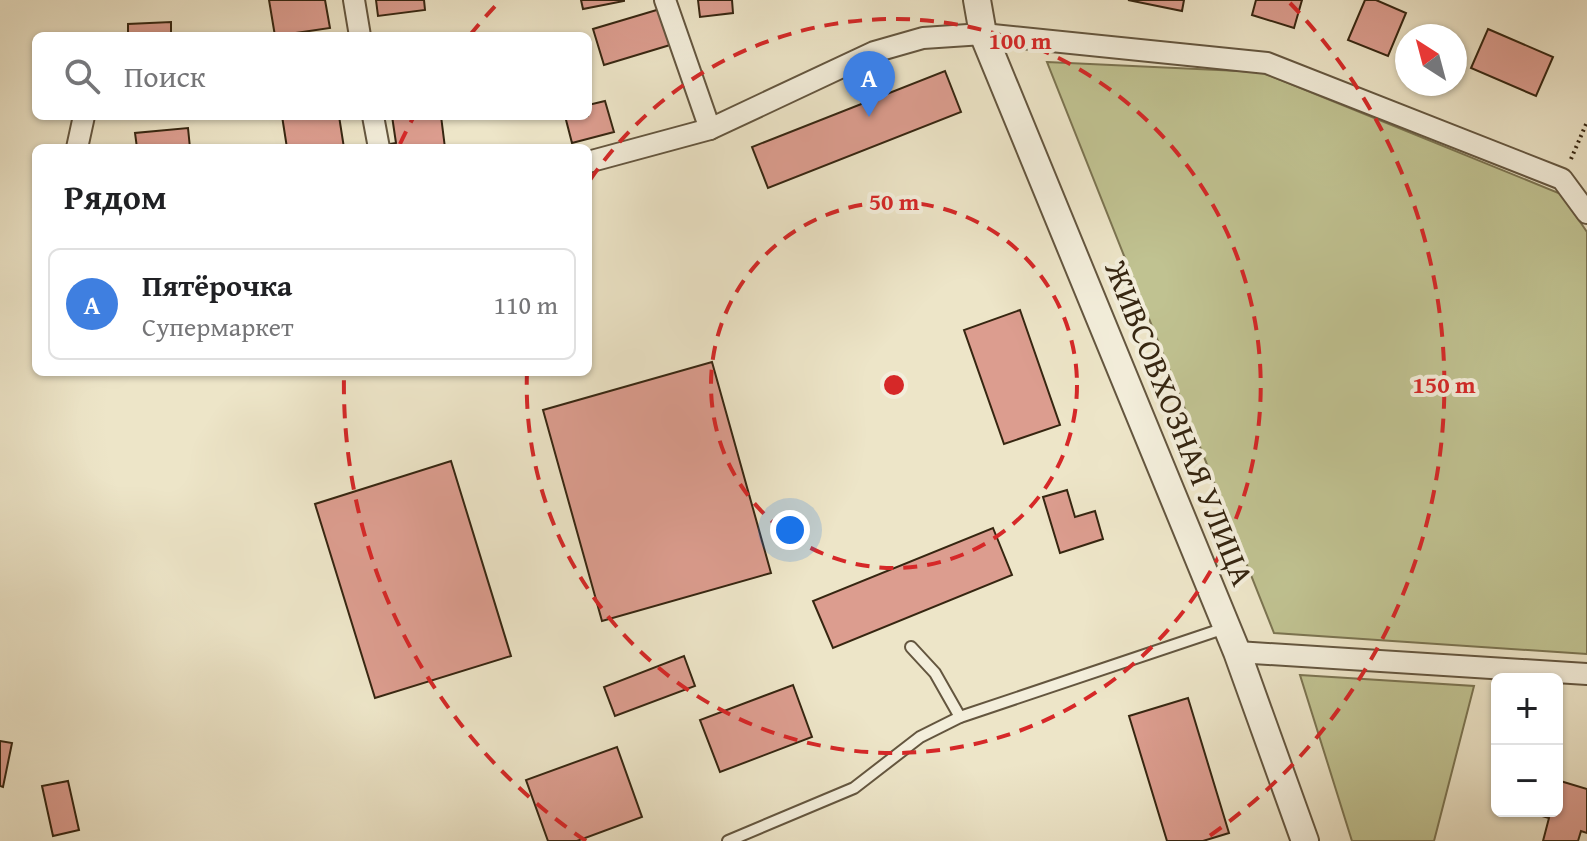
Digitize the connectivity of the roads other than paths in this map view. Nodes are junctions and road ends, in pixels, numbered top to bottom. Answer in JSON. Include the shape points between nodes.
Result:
{"nodes":[{"id":1,"x":354,"y":0,"type":"edge"},
{"id":2,"x":665,"y":0,"type":"edge"},
{"id":3,"x":977,"y":0,"type":"edge"},
{"id":4,"x":359,"y":32,"type":"edge"},
{"id":5,"x":983,"y":34,"type":"junction"},
{"id":6,"x":83,"y":120,"type":"edge"},
{"id":7,"x":374,"y":120,"type":"edge"},
{"id":8,"x":710,"y":129,"type":"junction"},
{"id":9,"x":78,"y":144,"type":"edge"},
{"id":10,"x":378,"y":144,"type":"edge"},
{"id":11,"x":592,"y":161,"type":"edge"},
{"id":12,"x":1587,"y":213,"type":"edge"},
{"id":13,"x":1232,"y":640,"type":"junction"},
{"id":14,"x":911,"y":647,"type":"dead end"},
{"id":15,"x":1587,"y":674,"type":"edge"},
{"id":16,"x":960,"y":717,"type":"junction"},
{"id":17,"x":728,"y":841,"type":"edge"},
{"id":18,"x":1305,"y":841,"type":"edge"}],
"edges":[{"from":1,"to":4,"type":"street"},
{"from":2,"to":8,"type":"street"},
{"from":3,"to":5,"type":"street","name":"ЖИВСОВХОЗНАЯ УЛИЦА"},
{"from":5,"to":8,"type":"street","via":[[923,38],[874,52]]},
{"from":5,"to":12,"type":"street","via":[[1267,63],[1562,179]]},
{"from":5,"to":13,"type":"street","name":"ЖИВСОВХОЗНАЯ УЛИЦА"},
{"from":6,"to":9,"type":"street"},
{"from":7,"to":10,"type":"street"},
{"from":8,"to":11,"type":"street"},
{"from":13,"to":15,"type":"street"},
{"from":13,"to":16,"type":"lane"},
{"from":13,"to":18,"type":"street","name":"ЖИВСОВХОЗНАЯ УЛИЦА"},
{"from":14,"to":16,"type":"lane","via":[[935,673]]},
{"from":16,"to":17,"type":"lane","via":[[920,737],[854,788]]}]}
